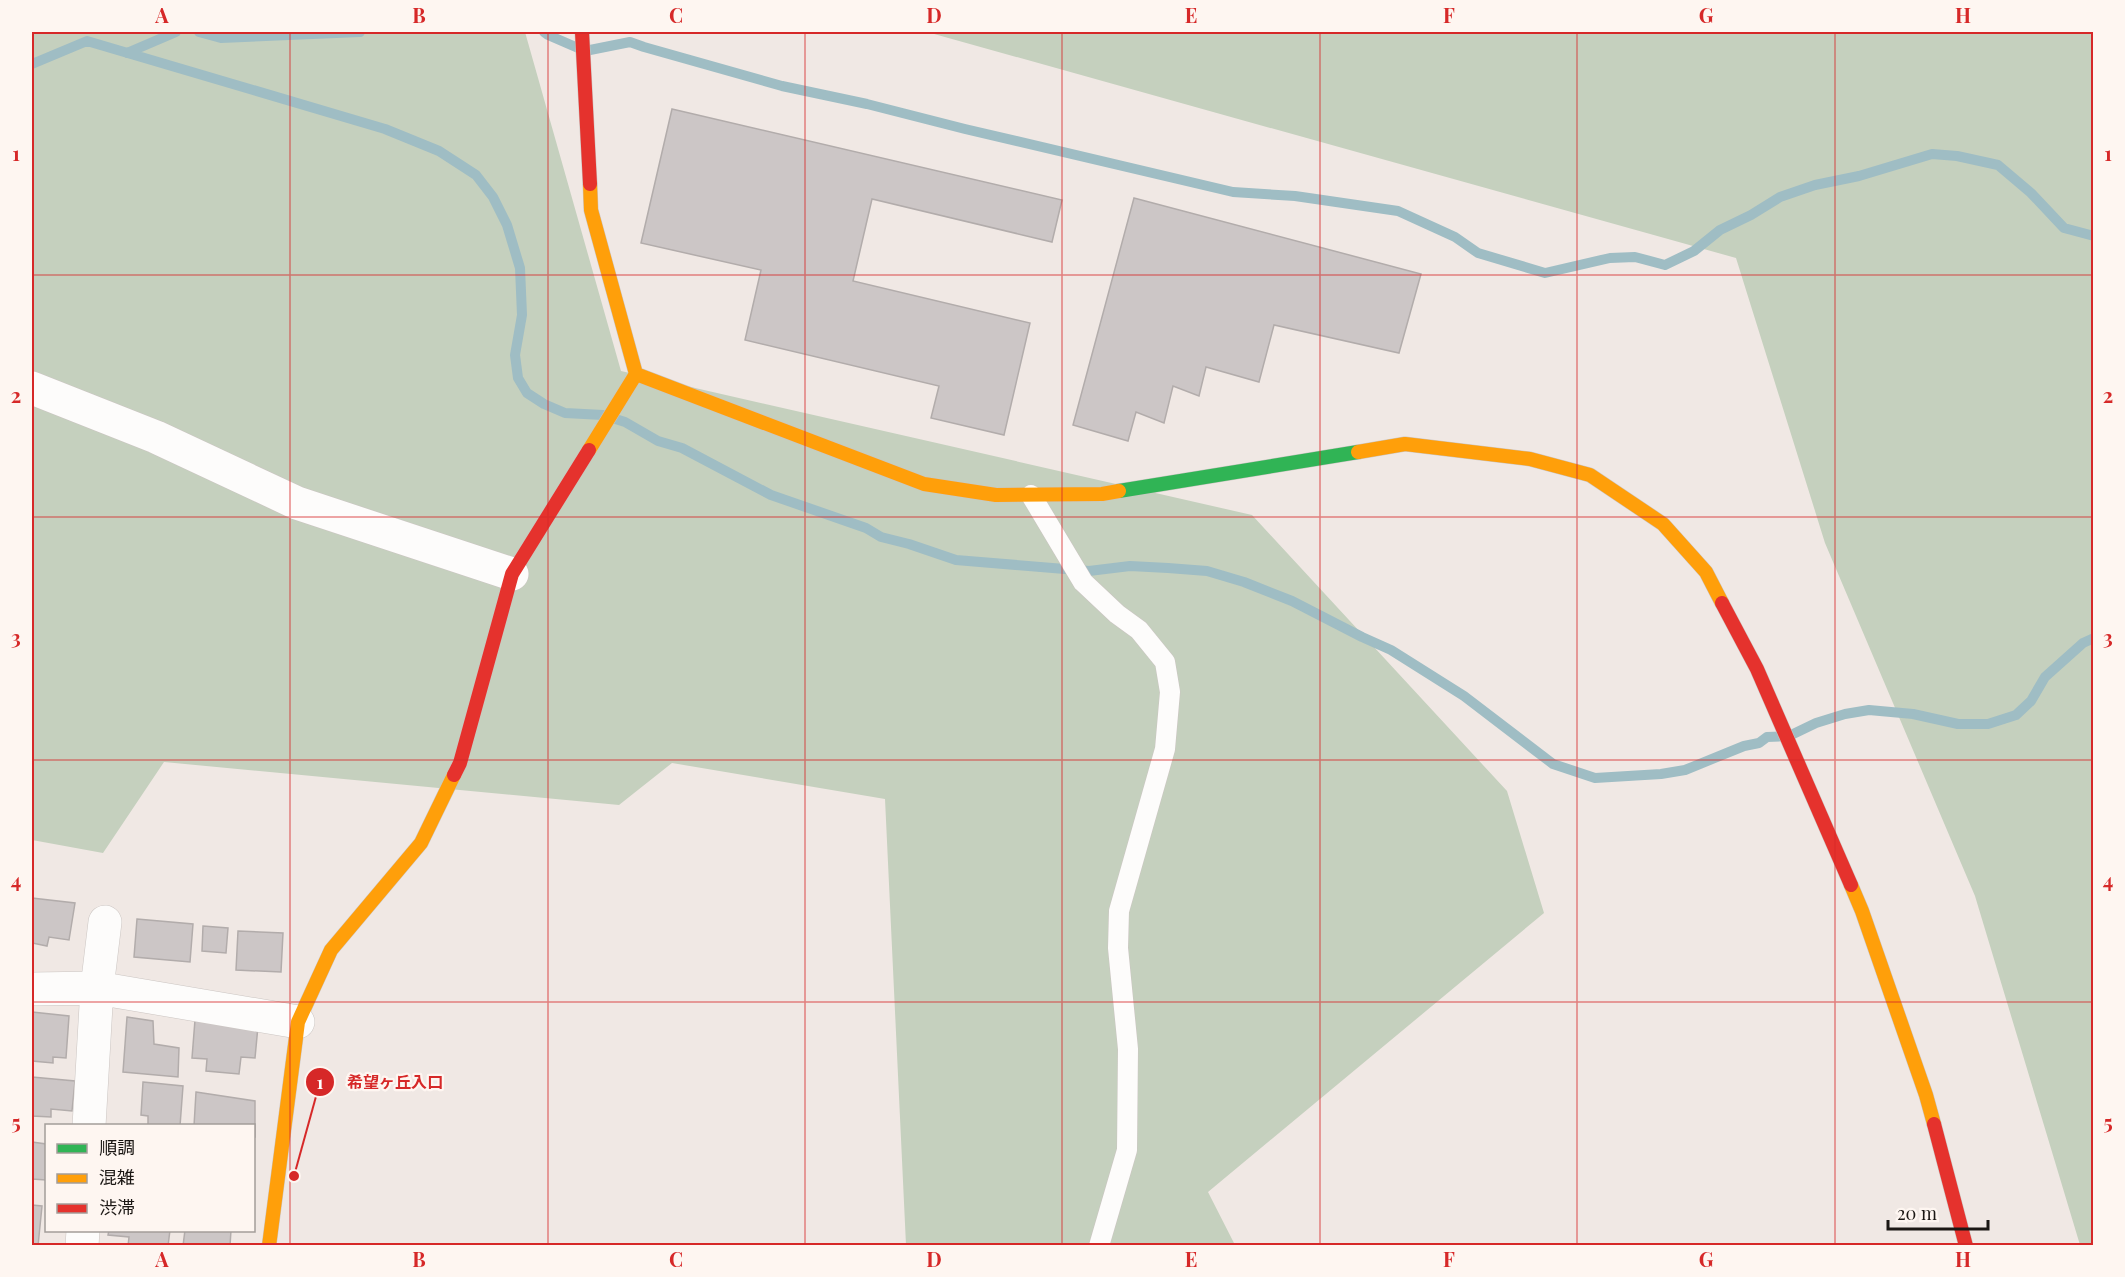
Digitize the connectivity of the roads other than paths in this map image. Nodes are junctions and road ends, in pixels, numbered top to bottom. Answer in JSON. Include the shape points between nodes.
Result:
{"nodes":[{"id":1,"x":582,"y":32,"type":"edge"},
{"id":2,"x":636,"y":374,"type":"junction"},
{"id":3,"x":32,"y":388,"type":"edge"},
{"id":4,"x":1031,"y":495,"type":"junction"},
{"id":5,"x":512,"y":574,"type":"junction"},
{"id":6,"x":105,"y":922,"type":"dead end"},
{"id":7,"x":97,"y":988,"type":"junction"},
{"id":8,"x":32,"y":989,"type":"edge"},
{"id":9,"x":298,"y":1022,"type":"junction"},
{"id":10,"x":89,"y":1124,"type":"edge"},
{"id":11,"x":268,"y":1245,"type":"edge"},
{"id":12,"x":1099,"y":1245,"type":"edge"},
{"id":13,"x":1966,"y":1245,"type":"edge"}],
"edges":[{"from":1,"to":2,"type":"street","via":[[591,210]]},
{"from":2,"to":4,"type":"street","via":[[924,484],[996,495]]},
{"from":2,"to":5,"type":"street"},
{"from":3,"to":5,"type":"street","via":[[156,437],[297,502]]},
{"from":4,"to":12,"type":"lane","via":[[1083,582],[1139,630],[1165,662],[1170,692],[1165,749],[1119,911],[1118,948],[1128,1049],[1127,1150]]},
{"from":4,"to":13,"type":"street","via":[[1102,494],[1405,444],[1530,459],[1590,475],[1663,524],[1706,572],[1756,669],[1857,900],[1926,1095]]},
{"from":5,"to":9,"type":"street","via":[[460,764],[421,843],[331,950]]},
{"from":6,"to":7,"type":"street"},
{"from":7,"to":8,"type":"street"},
{"from":7,"to":9,"type":"street"},
{"from":7,"to":10,"type":"street"},
{"from":9,"to":11,"type":"street"}]}
